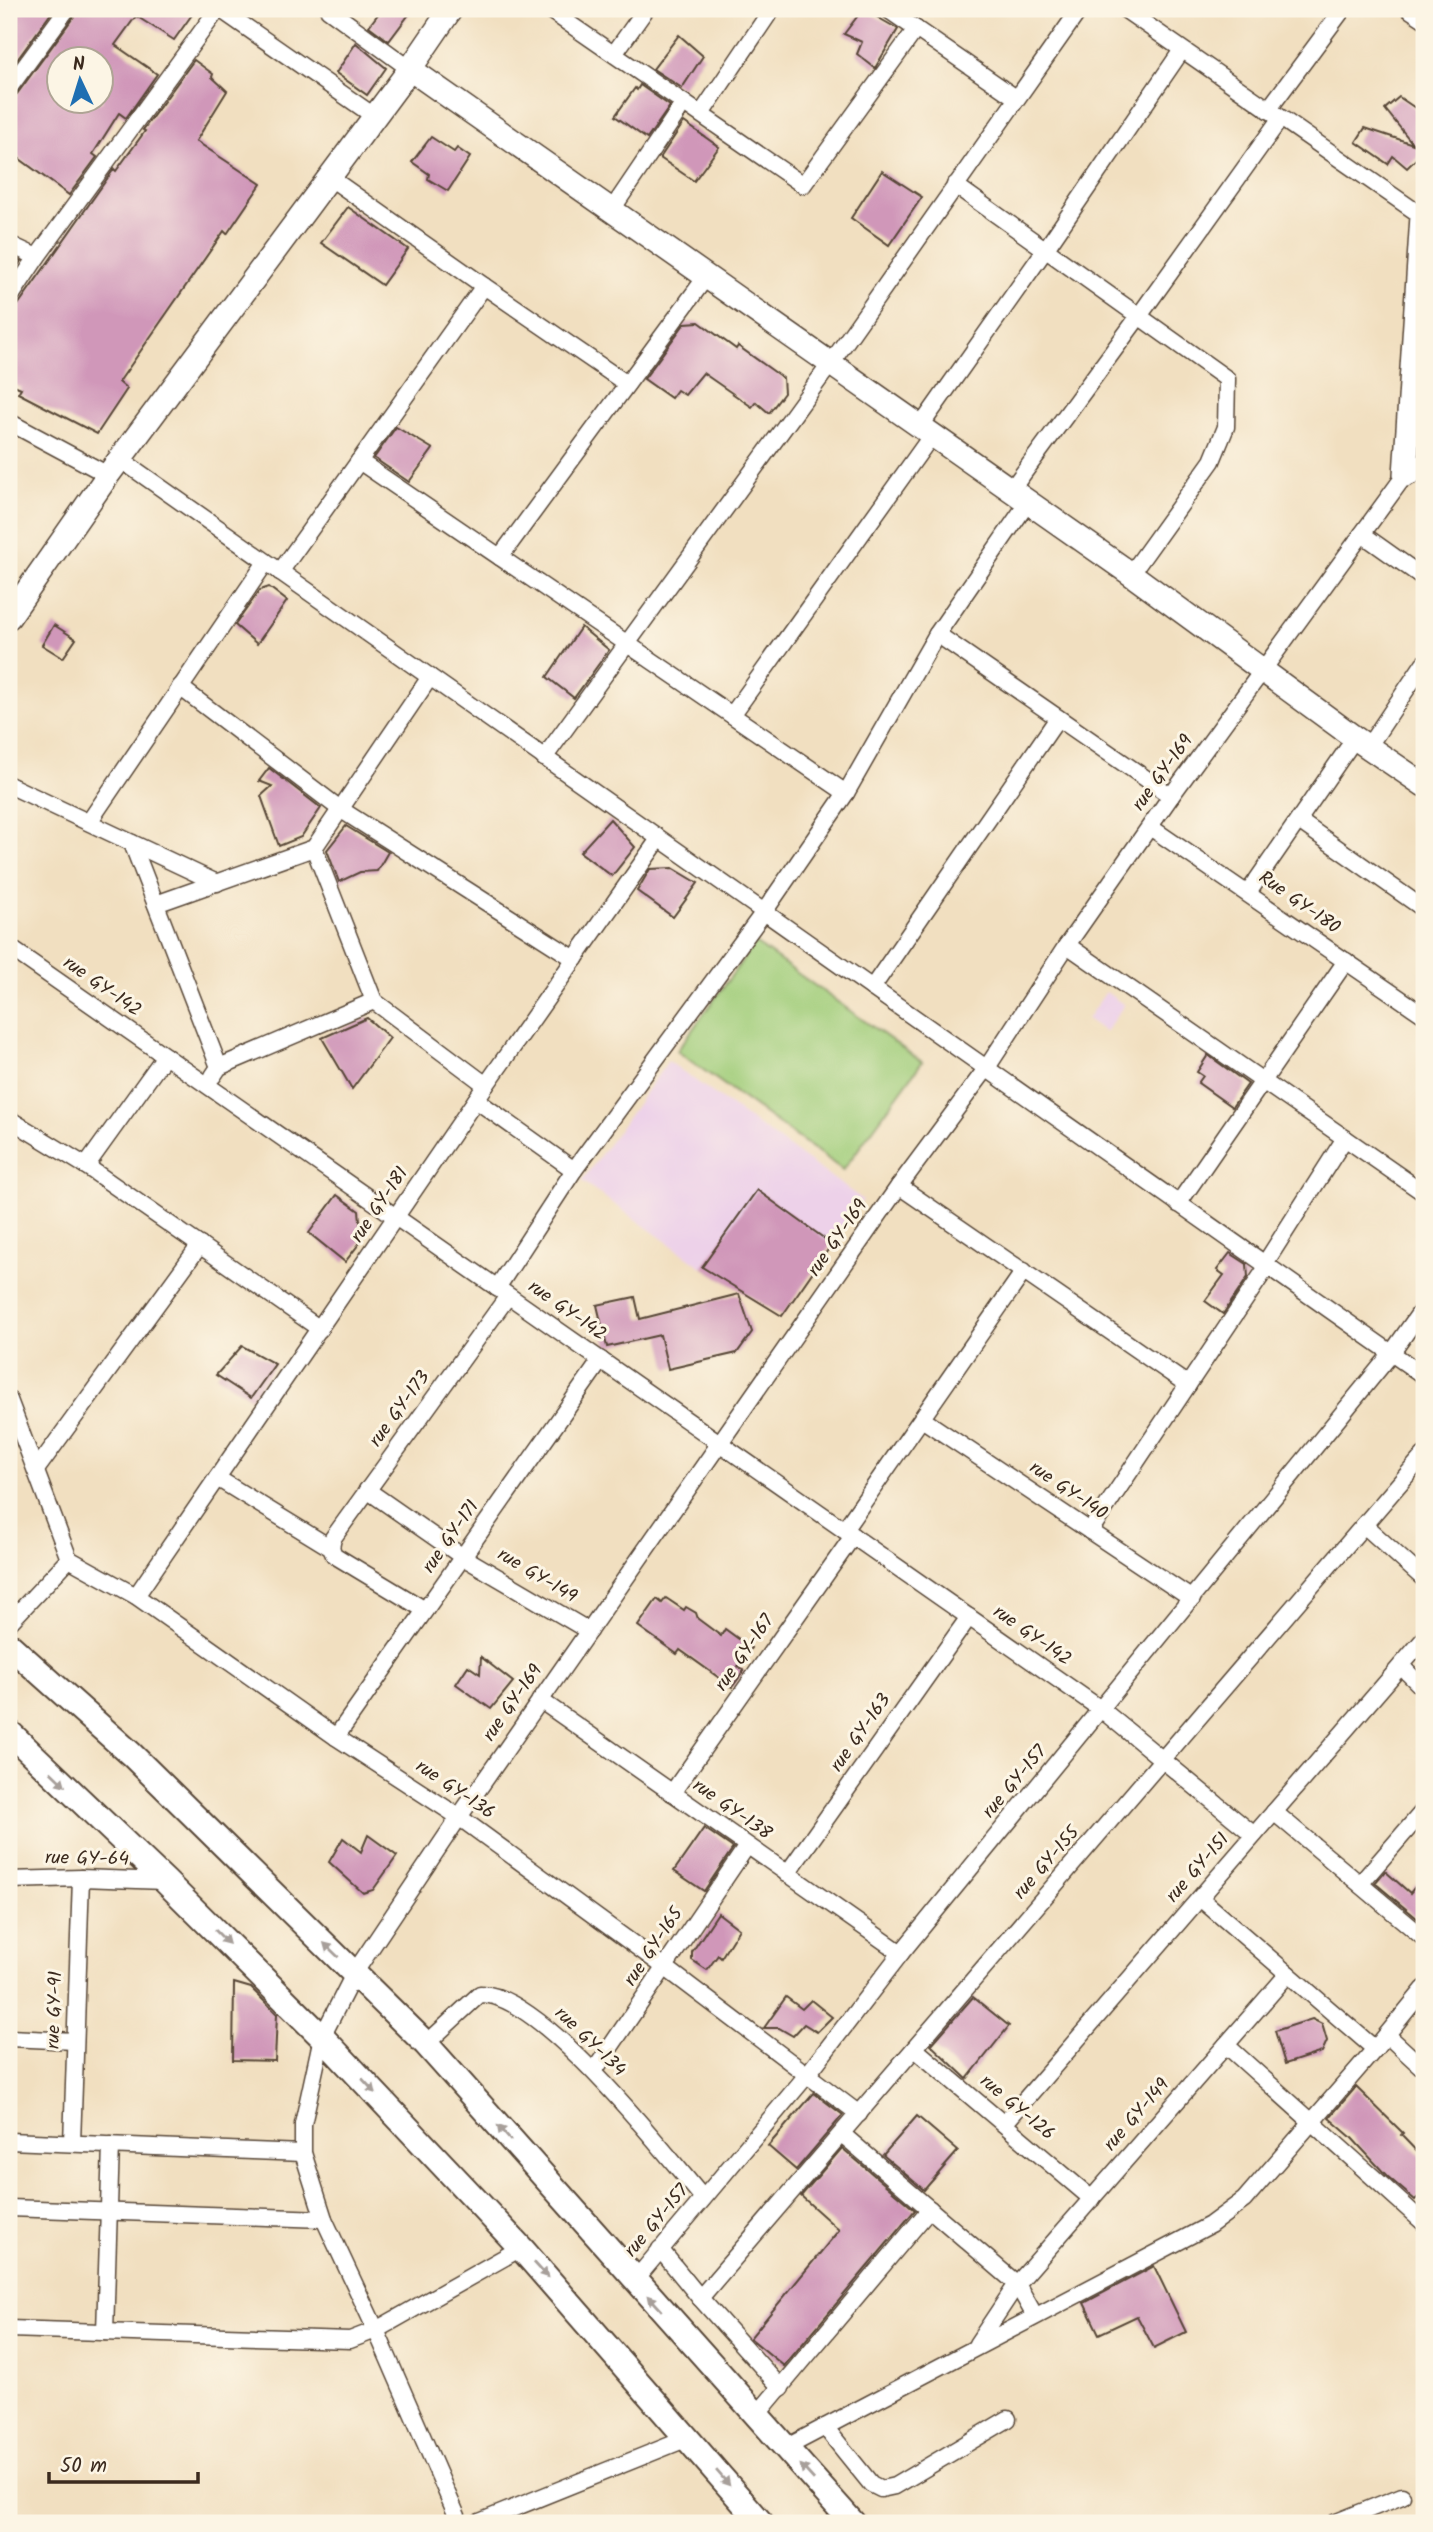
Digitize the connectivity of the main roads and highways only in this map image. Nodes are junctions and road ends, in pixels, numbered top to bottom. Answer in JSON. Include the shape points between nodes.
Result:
{"nodes":[{"id":1,"x":9,"y":1645,"type":"edge"},
{"id":2,"x":9,"y":1732,"type":"edge"},
{"id":3,"x":761,"y":2523,"type":"edge"},
{"id":4,"x":853,"y":2523,"type":"edge"}],
"edges":[{"from":4,"to":1,"type":"main road","one_way":true,"via":[[426,2044],[131,1754]]},
{"from":2,"to":3,"type":"main road","one_way":true,"via":[[322,2036],[521,2248]]}]}
